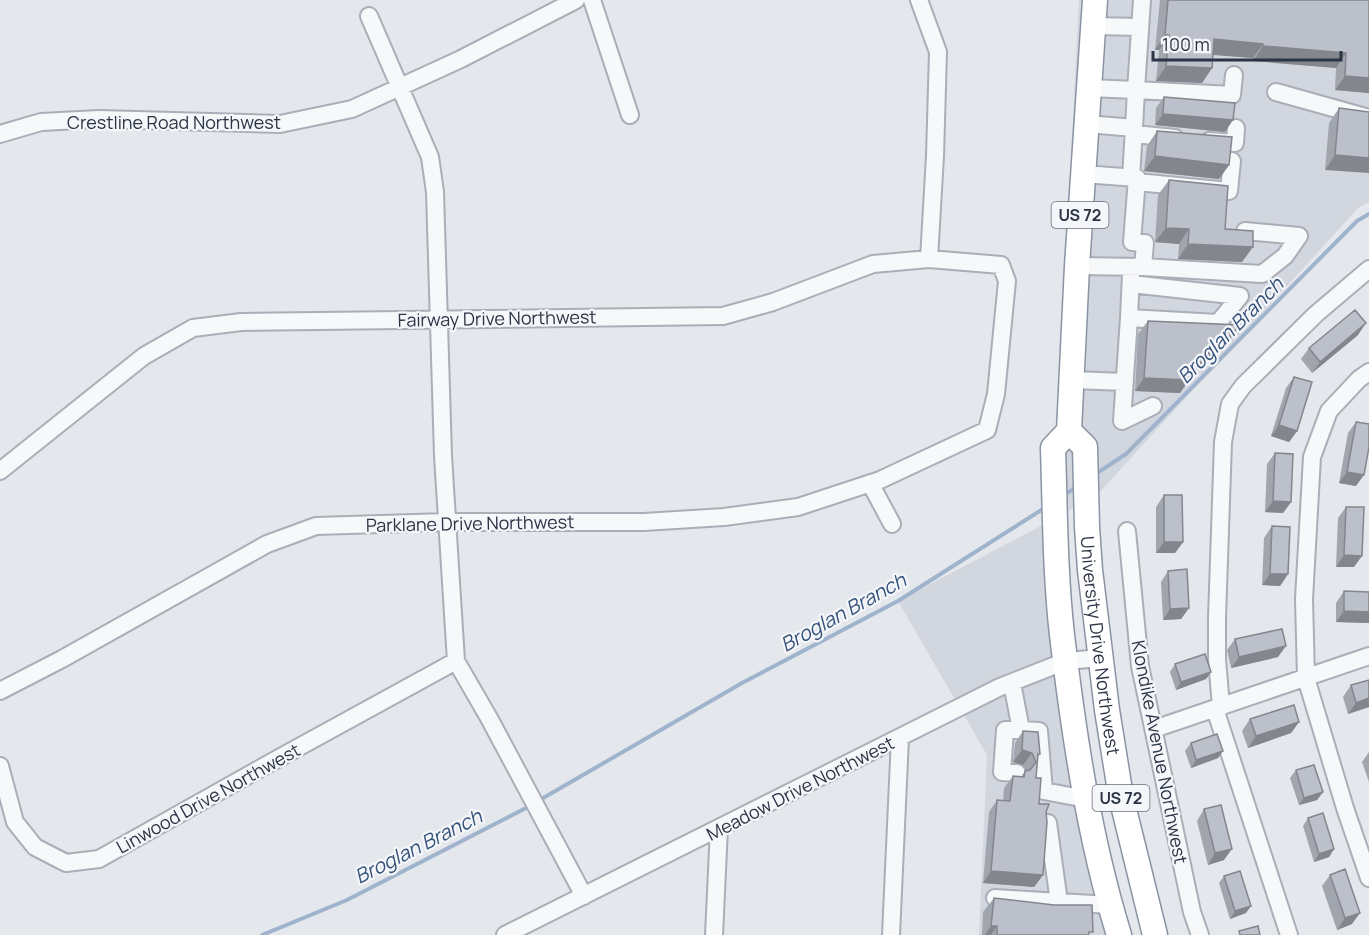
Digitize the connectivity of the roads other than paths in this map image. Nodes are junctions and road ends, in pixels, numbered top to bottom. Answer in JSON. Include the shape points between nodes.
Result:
{"nodes":[{"id":1,"x":576,"y":0,"type":"edge"},
{"id":2,"x":592,"y":0,"type":"edge"},
{"id":3,"x":919,"y":0,"type":"edge"},
{"id":4,"x":1095,"y":0,"type":"edge"},
{"id":5,"x":1142,"y":0,"type":"edge"},
{"id":6,"x":369,"y":16,"type":"dead end"},
{"id":7,"x":1093,"y":26,"type":"junction"},
{"id":8,"x":1140,"y":27,"type":"junction"},
{"id":9,"x":1234,"y":75,"type":"dead end"},
{"id":10,"x":400,"y":87,"type":"junction"},
{"id":11,"x":1089,"y":88,"type":"junction"},
{"id":12,"x":1136,"y":90,"type":"junction"},
{"id":13,"x":1276,"y":92,"type":"dead end"},
{"id":14,"x":630,"y":115,"type":"dead end"},
{"id":15,"x":1369,"y":118,"type":"edge"},
{"id":16,"x":1087,"y":124,"type":"junction"},
{"id":17,"x":1236,"y":128,"type":"edge"},
{"id":18,"x":1134,"y":131,"type":"junction"},
{"id":19,"x":0,"y":134,"type":"edge"},
{"id":20,"x":1232,"y":161,"type":"edge"},
{"id":21,"x":1083,"y":174,"type":"junction"},
{"id":22,"x":1134,"y":180,"type":"junction"},
{"id":23,"x":1245,"y":231,"type":"edge"},
{"id":24,"x":929,"y":259,"type":"junction"},
{"id":25,"x":1077,"y":266,"type":"junction"},
{"id":26,"x":1137,"y":267,"type":"junction"},
{"id":27,"x":1369,"y":269,"type":"edge"},
{"id":28,"x":1131,"y":284,"type":"junction"},
{"id":29,"x":1005,"y":297,"type":"joint"},
{"id":30,"x":439,"y":318,"type":"junction"},
{"id":31,"x":1129,"y":318,"type":"junction"},
{"id":32,"x":1369,"y":372,"type":"edge"},
{"id":33,"x":1072,"y":380,"type":"junction"},
{"id":34,"x":1125,"y":382,"type":"junction"},
{"id":35,"x":1153,"y":406,"type":"dead end"},
{"id":36,"x":1070,"y":430,"type":"junction"},
{"id":37,"x":0,"y":471,"type":"edge"},
{"id":38,"x":870,"y":483,"type":"junction"},
{"id":39,"x":447,"y":522,"type":"junction"},
{"id":40,"x":892,"y":524,"type":"dead end"},
{"id":41,"x":1127,"y":531,"type":"dead end"},
{"id":42,"x":1369,"y":656,"type":"edge"},
{"id":43,"x":1101,"y":658,"type":"junction"},
{"id":44,"x":456,"y":661,"type":"junction"},
{"id":45,"x":1066,"y":661,"type":"junction"},
{"id":46,"x":1306,"y":678,"type":"junction"},
{"id":47,"x":1012,"y":683,"type":"junction"},
{"id":48,"x":0,"y":691,"type":"edge"},
{"id":49,"x":1218,"y":708,"type":"junction"},
{"id":50,"x":1154,"y":729,"type":"junction"},
{"id":51,"x":1021,"y":730,"type":"junction"},
{"id":52,"x":900,"y":738,"type":"junction"},
{"id":53,"x":0,"y":766,"type":"edge"},
{"id":54,"x":1030,"y":775,"type":"junction"},
{"id":55,"x":1086,"y":799,"type":"junction"},
{"id":56,"x":1048,"y":823,"type":"edge"},
{"id":57,"x":719,"y":828,"type":"junction"},
{"id":58,"x":1369,"y":878,"type":"edge"},
{"id":59,"x":584,"y":896,"type":"junction"},
{"id":60,"x":995,"y":898,"type":"edge"},
{"id":61,"x":1059,"y":902,"type":"junction"},
{"id":62,"x":1110,"y":905,"type":"junction"},
{"id":63,"x":534,"y":928,"type":"edge"},
{"id":64,"x":505,"y":935,"type":"edge"},
{"id":65,"x":714,"y":935,"type":"edge"},
{"id":66,"x":891,"y":935,"type":"edge"},
{"id":67,"x":1119,"y":935,"type":"edge"},
{"id":68,"x":1155,"y":935,"type":"edge"},
{"id":69,"x":1200,"y":935,"type":"edge"},
{"id":70,"x":1289,"y":935,"type":"edge"}],
"edges":[{"from":1,"to":10,"type":"street","name":"Crestline Road Northwest"},
{"from":2,"to":14,"type":"street"},
{"from":3,"to":24,"type":"street","via":[[938,52]]},
{"from":4,"to":7,"type":"highway","number":"US 72"},
{"from":5,"to":8,"type":"street"},
{"from":6,"to":10,"type":"street"},
{"from":7,"to":8,"type":"street"},
{"from":7,"to":11,"type":"highway","number":"US 72"},
{"from":8,"to":12,"type":"street"},
{"from":9,"to":12,"type":"street","via":[[1232,95]]},
{"from":10,"to":19,"type":"street","name":"Crestline Road Northwest","via":[[352,109],[280,124],[99,119],[41,122]]},
{"from":10,"to":30,"type":"street","via":[[430,157],[435,192]]},
{"from":11,"to":12,"type":"street"},
{"from":11,"to":16,"type":"highway","number":"US 72"},
{"from":12,"to":18,"type":"street"},
{"from":13,"to":15,"type":"street"},
{"from":16,"to":18,"type":"street"},
{"from":16,"to":21,"type":"highway","number":"US 72"},
{"from":17,"to":18,"type":"street","via":[[1235,143]]},
{"from":18,"to":22,"type":"street"},
{"from":20,"to":22,"type":"street","via":[[1229,191]]},
{"from":21,"to":22,"type":"street"},
{"from":21,"to":25,"type":"highway","number":"US 72"},
{"from":22,"to":26,"type":"street","via":[[1132,242],[1145,243]]},
{"from":23,"to":26,"type":"street","via":[[1299,236],[1285,256],[1262,274]]},
{"from":24,"to":29,"type":"street","name":"Fairway Drive Northwest","via":[[1001,265],[1007,281]]},
{"from":24,"to":30,"type":"street","name":"Fairway Drive Northwest","via":[[873,264],[723,316]]},
{"from":25,"to":26,"type":"street"},
{"from":25,"to":33,"type":"highway","number":"US 72"},
{"from":26,"to":28,"type":"street"},
{"from":27,"to":49,"type":"street","via":[[1316,314],[1243,386],[1230,404],[1223,442]]},
{"from":28,"to":31,"type":"street"},
{"from":28,"to":31,"type":"street","via":[[1240,296],[1218,323]]},
{"from":29,"to":38,"type":"street","name":"Parklane Drive Northwest","via":[[996,394],[987,430]]},
{"from":30,"to":37,"type":"street","name":"Fairway Drive Northwest","via":[[241,322],[193,328],[144,356]]},
{"from":30,"to":39,"type":"street"},
{"from":31,"to":34,"type":"street"},
{"from":32,"to":46,"type":"street","via":[[1329,411],[1312,457],[1304,599]]},
{"from":33,"to":34,"type":"street"},
{"from":33,"to":36,"type":"highway","number":"US 72"},
{"from":34,"to":35,"type":"street","via":[[1122,421]]},
{"from":36,"to":43,"type":"highway","name":"University Drive Northwest","number":"US 72","via":[[1085,447],[1087,527]]},
{"from":36,"to":45,"type":"highway","name":"University Drive Northwest","number":"US 72","via":[[1053,448]]},
{"from":38,"to":39,"type":"street","name":"Parklane Drive Northwest","via":[[798,507],[723,517],[644,522]]},
{"from":38,"to":40,"type":"street"},
{"from":39,"to":44,"type":"street"},
{"from":39,"to":48,"type":"street","name":"Parklane Drive Northwest","via":[[316,526],[267,544]]},
{"from":41,"to":50,"type":"street","name":"Klondike Avenue Northwest","via":[[1140,666]]},
{"from":42,"to":46,"type":"street"},
{"from":43,"to":45,"type":"street","name":"Meadow Drive Northwest"},
{"from":43,"to":68,"type":"highway","name":"University Drive Northwest","number":"US 72","via":[[1121,797]]},
{"from":44,"to":53,"type":"street","name":"Linwood Drive Northwest","via":[[99,859],[66,863],[35,847],[15,822]]},
{"from":44,"to":59,"type":"street"},
{"from":45,"to":47,"type":"street","name":"Meadow Drive Northwest"},
{"from":45,"to":55,"type":"highway","name":"University Drive Northwest","number":"US 72"},
{"from":46,"to":49,"type":"street"},
{"from":46,"to":58,"type":"street"},
{"from":47,"to":51,"type":"street"},
{"from":47,"to":52,"type":"street","name":"Meadow Drive Northwest"},
{"from":49,"to":50,"type":"street"},
{"from":49,"to":70,"type":"street"},
{"from":50,"to":69,"type":"street","name":"Klondike Avenue Northwest"},
{"from":51,"to":54,"type":"street","via":[[1039,731]]},
{"from":51,"to":54,"type":"street","via":[[1005,730],[1002,772]]},
{"from":52,"to":57,"type":"street","name":"Meadow Drive Northwest"},
{"from":52,"to":66,"type":"street"},
{"from":54,"to":55,"type":"street","via":[[1044,791]]},
{"from":55,"to":62,"type":"highway","name":"University Drive Northwest","number":"US 72"},
{"from":56,"to":61,"type":"street"},
{"from":57,"to":59,"type":"street","name":"Meadow Drive Northwest"},
{"from":57,"to":65,"type":"street"},
{"from":59,"to":63,"type":"street","name":"Meadow Drive Northwest"},
{"from":60,"to":61,"type":"street"},
{"from":61,"to":62,"type":"street"},
{"from":62,"to":67,"type":"highway","name":"University Drive Northwest","number":"US 72"},
{"from":63,"to":64,"type":"street","name":"Meadow Drive Northwest"}]}
